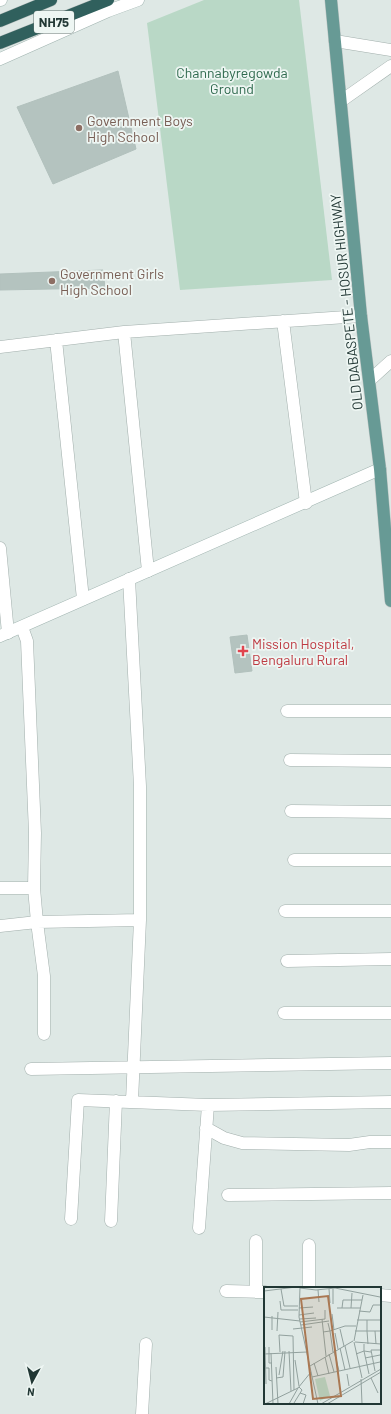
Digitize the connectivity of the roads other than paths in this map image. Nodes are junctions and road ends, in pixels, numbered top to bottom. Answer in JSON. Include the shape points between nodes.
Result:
{"nodes":[{"id":1,"x":51,"y":0,"type":"edge"},
{"id":2,"x":108,"y":0,"type":"edge"},
{"id":3,"x":138,"y":0,"type":"edge"},
{"id":4,"x":331,"y":0,"type":"edge"},
{"id":5,"x":0,"y":21,"type":"edge"},
{"id":6,"x":335,"y":41,"type":"junction"},
{"id":7,"x":0,"y":43,"type":"edge"},
{"id":8,"x":391,"y":50,"type":"edge"},
{"id":9,"x":0,"y":59,"type":"edge"},
{"id":10,"x":391,"y":66,"type":"edge"},
{"id":11,"x":340,"y":101,"type":"junction"},
{"id":12,"x":362,"y":316,"type":"junction"},
{"id":13,"x":283,"y":321,"type":"junction"},
{"id":14,"x":124,"y":332,"type":"junction"},
{"id":15,"x":56,"y":340,"type":"junction"},
{"id":16,"x":0,"y":347,"type":"edge"},
{"id":17,"x":391,"y":360,"type":"edge"},
{"id":18,"x":370,"y":380,"type":"junction"},
{"id":19,"x":380,"y":469,"type":"junction"},
{"id":20,"x":306,"y":503,"type":"junction"},
{"id":21,"x":0,"y":548,"type":"edge"},
{"id":22,"x":148,"y":571,"type":"junction"},
{"id":23,"x":129,"y":579,"type":"junction"},
{"id":24,"x":83,"y":599,"type":"junction"},
{"id":25,"x":391,"y":601,"type":"edge"},
{"id":26,"x":22,"y":627,"type":"junction"},
{"id":27,"x":4,"y":635,"type":"edge"},
{"id":28,"x":287,"y":711,"type":"dead end"},
{"id":29,"x":391,"y":711,"type":"edge"},
{"id":30,"x":290,"y":760,"type":"dead end"},
{"id":31,"x":391,"y":760,"type":"edge"},
{"id":32,"x":291,"y":811,"type":"dead end"},
{"id":33,"x":391,"y":812,"type":"edge"},
{"id":34,"x":294,"y":860,"type":"dead end"},
{"id":35,"x":391,"y":860,"type":"edge"},
{"id":36,"x":0,"y":888,"type":"edge"},
{"id":37,"x":34,"y":888,"type":"junction"},
{"id":38,"x":285,"y":911,"type":"dead end"},
{"id":39,"x":391,"y":911,"type":"edge"},
{"id":40,"x":140,"y":920,"type":"junction"},
{"id":41,"x":37,"y":922,"type":"junction"},
{"id":42,"x":0,"y":926,"type":"edge"},
{"id":43,"x":391,"y":959,"type":"edge"},
{"id":44,"x":287,"y":961,"type":"dead end"},
{"id":45,"x":284,"y":1013,"type":"dead end"},
{"id":46,"x":391,"y":1013,"type":"edge"},
{"id":47,"x":44,"y":1034,"type":"dead end"},
{"id":48,"x":391,"y":1063,"type":"edge"},
{"id":49,"x":134,"y":1067,"type":"junction"},
{"id":50,"x":31,"y":1069,"type":"dead end"},
{"id":51,"x":116,"y":1101,"type":"junction"},
{"id":52,"x":132,"y":1101,"type":"junction"},
{"id":53,"x":391,"y":1102,"type":"edge"},
{"id":54,"x":208,"y":1105,"type":"junction"},
{"id":55,"x":206,"y":1128,"type":"junction"},
{"id":56,"x":391,"y":1142,"type":"edge"},
{"id":57,"x":391,"y":1193,"type":"edge"},
{"id":58,"x":228,"y":1195,"type":"dead end"},
{"id":59,"x":71,"y":1219,"type":"dead end"},
{"id":60,"x":111,"y":1221,"type":"dead end"},
{"id":61,"x":199,"y":1228,"type":"dead end"},
{"id":62,"x":256,"y":1241,"type":"dead end"},
{"id":63,"x":309,"y":1245,"type":"dead end"},
{"id":64,"x":309,"y":1287,"type":"edge"},
{"id":65,"x":226,"y":1291,"type":"dead end"},
{"id":66,"x":261,"y":1292,"type":"edge"},
{"id":67,"x":381,"y":1295,"type":"edge"},
{"id":68,"x":391,"y":1296,"type":"edge"},
{"id":69,"x":146,"y":1344,"type":"dead end"},
{"id":70,"x":142,"y":1414,"type":"edge"}],
"edges":[{"from":1,"to":5,"type":"highway","number":"NH75"},
{"from":2,"to":7,"type":"highway","number":"NH75"},
{"from":3,"to":9,"type":"street"},
{"from":4,"to":6,"type":"main road","name":"OLD DABASPETE - HOSUR HIGHWAY"},
{"from":6,"to":8,"type":"street"},
{"from":6,"to":11,"type":"main road","name":"OLD DABASPETE - HOSUR HIGHWAY"},
{"from":10,"to":11,"type":"street"},
{"from":11,"to":12,"type":"main road","name":"OLD DABASPETE - HOSUR HIGHWAY"},
{"from":12,"to":13,"type":"street"},
{"from":12,"to":18,"type":"main road","name":"OLD DABASPETE - HOSUR HIGHWAY"},
{"from":13,"to":14,"type":"street"},
{"from":13,"to":20,"type":"street"},
{"from":14,"to":15,"type":"street"},
{"from":14,"to":22,"type":"street"},
{"from":15,"to":16,"type":"street"},
{"from":15,"to":24,"type":"street"},
{"from":17,"to":18,"type":"street"},
{"from":18,"to":19,"type":"main road","name":"OLD DABASPETE - HOSUR HIGHWAY"},
{"from":19,"to":20,"type":"street"},
{"from":19,"to":25,"type":"main road","name":"OLD DABASPETE - HOSUR HIGHWAY"},
{"from":20,"to":22,"type":"street"},
{"from":21,"to":27,"type":"street"},
{"from":22,"to":23,"type":"street"},
{"from":23,"to":24,"type":"street"},
{"from":23,"to":40,"type":"street","via":[[140,786]]},
{"from":24,"to":26,"type":"street"},
{"from":26,"to":27,"type":"street"},
{"from":26,"to":37,"type":"street","via":[[28,649],[35,833]]},
{"from":28,"to":29,"type":"street"},
{"from":30,"to":31,"type":"street"},
{"from":32,"to":33,"type":"street"},
{"from":34,"to":35,"type":"street"},
{"from":36,"to":37,"type":"street"},
{"from":37,"to":41,"type":"street"},
{"from":38,"to":39,"type":"street"},
{"from":40,"to":41,"type":"street"},
{"from":40,"to":49,"type":"street"},
{"from":41,"to":42,"type":"street"},
{"from":41,"to":47,"type":"street","via":[[44,976]]},
{"from":43,"to":44,"type":"street"},
{"from":45,"to":46,"type":"street"},
{"from":48,"to":49,"type":"street"},
{"from":49,"to":50,"type":"street"},
{"from":49,"to":52,"type":"street"},
{"from":51,"to":52,"type":"street"},
{"from":51,"to":59,"type":"street","via":[[78,1100]]},
{"from":51,"to":60,"type":"street"},
{"from":52,"to":54,"type":"street"},
{"from":53,"to":54,"type":"street"},
{"from":54,"to":55,"type":"street"},
{"from":55,"to":56,"type":"street","via":[[224,1138],[242,1143],[349,1145]]},
{"from":55,"to":61,"type":"street"},
{"from":57,"to":58,"type":"street"},
{"from":62,"to":66,"type":"street"},
{"from":63,"to":64,"type":"street"},
{"from":65,"to":66,"type":"street"},
{"from":67,"to":68,"type":"street"},
{"from":69,"to":70,"type":"street"}]}
